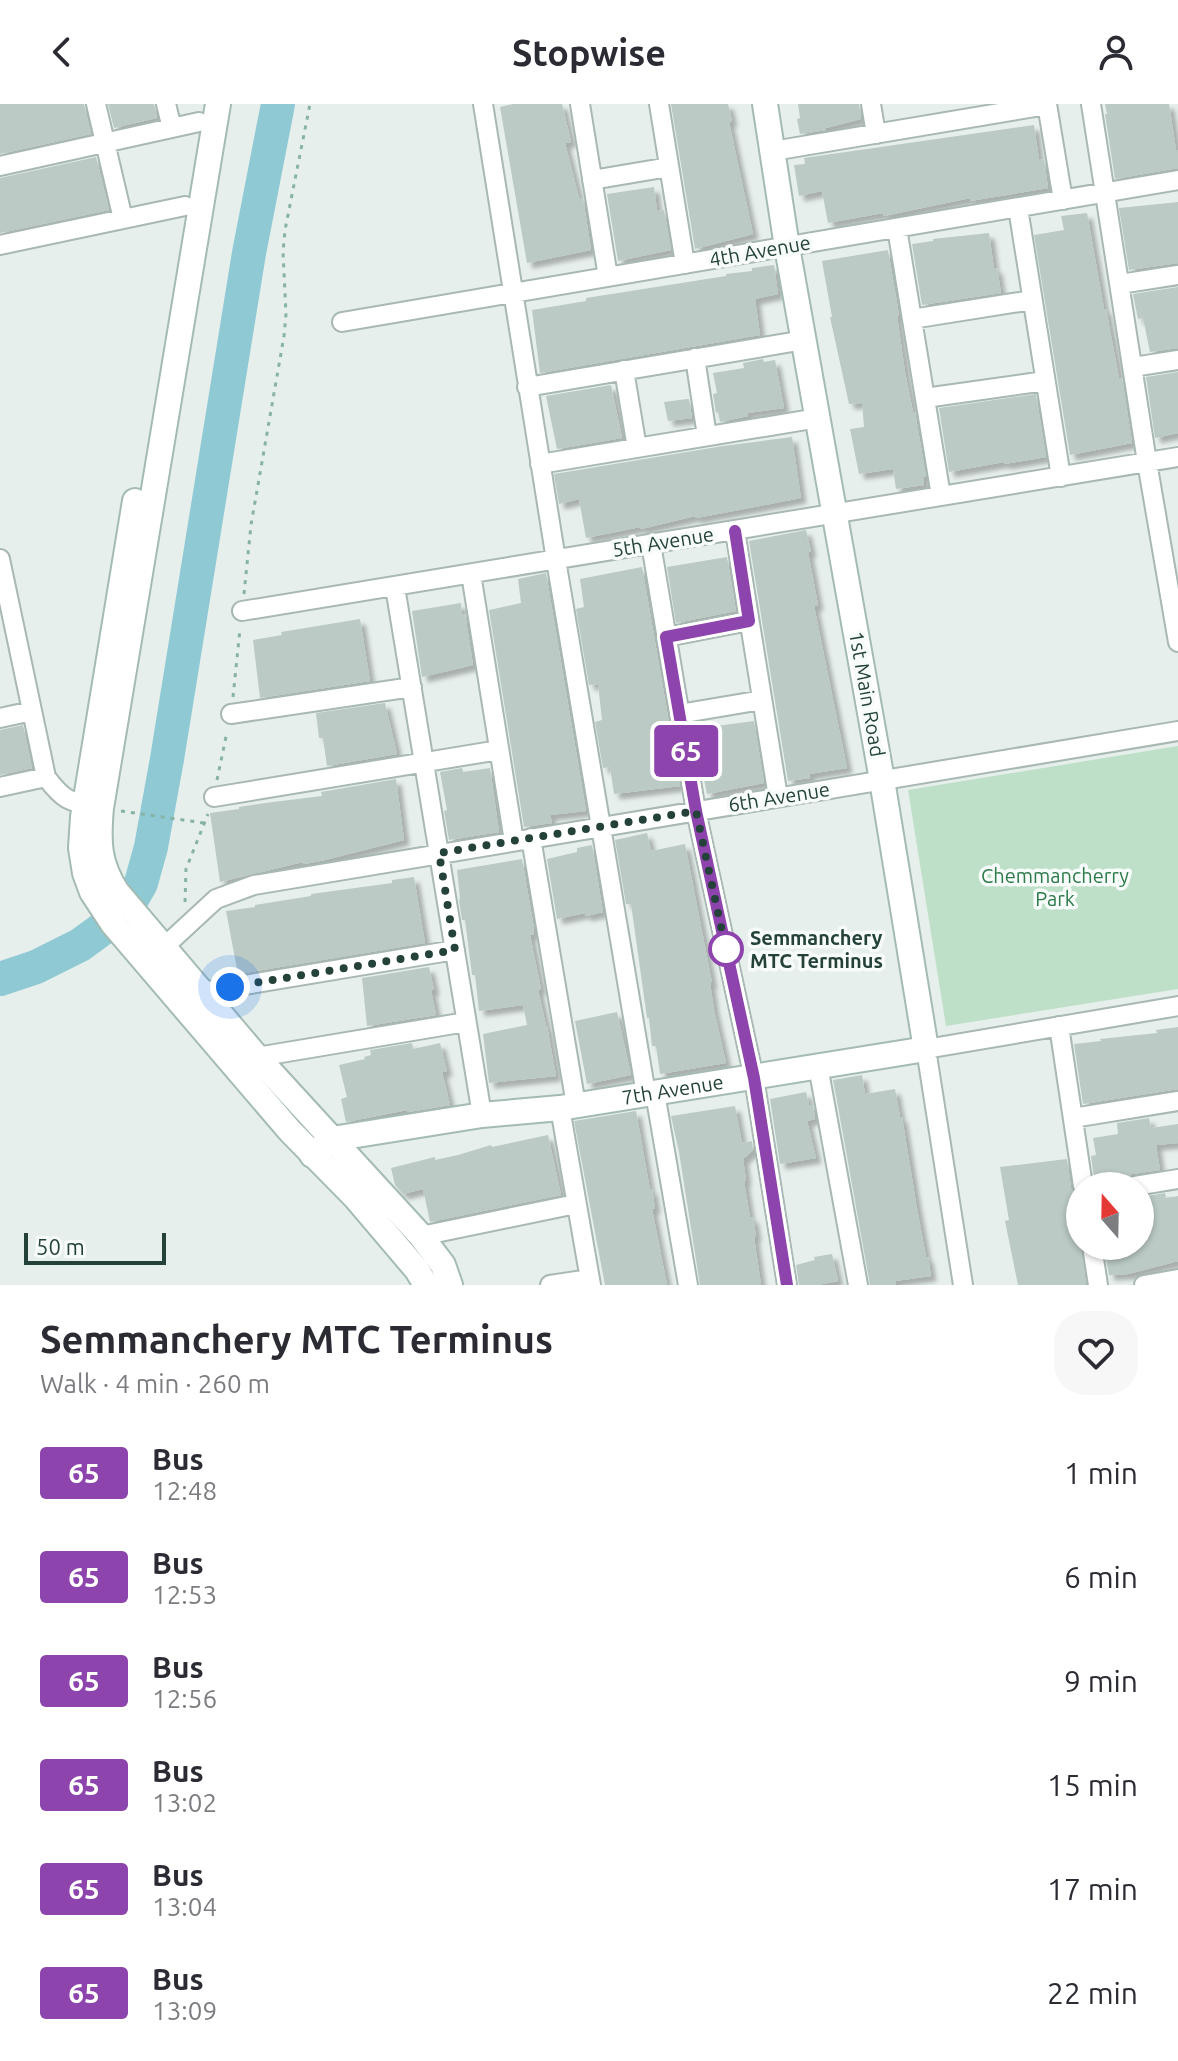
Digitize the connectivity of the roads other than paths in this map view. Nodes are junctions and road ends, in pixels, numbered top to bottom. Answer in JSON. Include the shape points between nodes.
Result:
{"nodes":[{"id":1,"x":96,"y":104,"type":"edge"},
{"id":2,"x":166,"y":104,"type":"edge"},
{"id":3,"x":218,"y":104,"type":"edge"},
{"id":4,"x":483,"y":104,"type":"edge"},
{"id":5,"x":580,"y":104,"type":"edge"},
{"id":6,"x":659,"y":104,"type":"edge"},
{"id":7,"x":765,"y":104,"type":"edge"},
{"id":8,"x":871,"y":104,"type":"edge"},
{"id":9,"x":1047,"y":104,"type":"edge"},
{"id":10,"x":1091,"y":104,"type":"edge"},
{"id":11,"x":955,"y":112,"type":"edge"},
{"id":12,"x":201,"y":113,"type":"edge"},
{"id":13,"x":172,"y":128,"type":"junction"},
{"id":14,"x":876,"y":134,"type":"junction"},
{"id":15,"x":105,"y":142,"type":"junction"},
{"id":16,"x":773,"y":151,"type":"junction"},
{"id":17,"x":0,"y":166,"type":"edge"},
{"id":18,"x":669,"y":167,"type":"junction"},
{"id":19,"x":592,"y":180,"type":"junction"},
{"id":20,"x":1178,"y":180,"type":"edge"},
{"id":21,"x":1106,"y":193,"type":"junction"},
{"id":22,"x":1063,"y":200,"type":"junction"},
{"id":23,"x":185,"y":206,"type":"junction"},
{"id":24,"x":1018,"y":208,"type":"junction"},
{"id":25,"x":123,"y":219,"type":"junction"},
{"id":26,"x":897,"y":228,"type":"junction"},
{"id":27,"x":0,"y":245,"type":"edge"},
{"id":28,"x":787,"y":247,"type":"junction"},
{"id":29,"x":685,"y":264,"type":"junction"},
{"id":30,"x":1178,"y":275,"type":"edge"},
{"id":31,"x":608,"y":277,"type":"junction"},
{"id":32,"x":1120,"y":284,"type":"junction"},
{"id":33,"x":512,"y":293,"type":"junction"},
{"id":34,"x":1032,"y":300,"type":"junction"},
{"id":35,"x":912,"y":319,"type":"junction"},
{"id":36,"x":342,"y":322,"type":"dead end"},
{"id":37,"x":804,"y":340,"type":"junction"},
{"id":38,"x":695,"y":358,"type":"junction"},
{"id":39,"x":1178,"y":360,"type":"edge"},
{"id":40,"x":1133,"y":367,"type":"junction"},
{"id":41,"x":624,"y":370,"type":"junction"},
{"id":42,"x":1045,"y":381,"type":"junction"},
{"id":43,"x":527,"y":387,"type":"junction"},
{"id":44,"x":925,"y":398,"type":"junction"},
{"id":45,"x":818,"y":418,"type":"junction"},
{"id":46,"x":707,"y":436,"type":"junction"},
{"id":47,"x":637,"y":448,"type":"junction"},
{"id":48,"x":1178,"y":457,"type":"edge"},
{"id":49,"x":1147,"y":462,"type":"junction"},
{"id":50,"x":540,"y":464,"type":"junction"},
{"id":51,"x":1061,"y":477,"type":"junction"},
{"id":52,"x":941,"y":496,"type":"junction"},
{"id":53,"x":835,"y":514,"type":"junction"},
{"id":54,"x":735,"y":531,"type":"junction"},
{"id":55,"x":651,"y":544,"type":"junction"},
{"id":56,"x":0,"y":559,"type":"edge"},
{"id":57,"x":556,"y":560,"type":"junction"},
{"id":58,"x":471,"y":574,"type":"junction"},
{"id":59,"x":395,"y":587,"type":"junction"},
{"id":60,"x":242,"y":611,"type":"road end"},
{"id":61,"x":749,"y":621,"type":"junction"},
{"id":62,"x":666,"y":637,"type":"junction"},
{"id":63,"x":1178,"y":642,"type":"edge"},
{"id":64,"x":412,"y":687,"type":"junction"},
{"id":65,"x":762,"y":700,"type":"junction"},
{"id":66,"x":32,"y":711,"type":"junction"},
{"id":67,"x":231,"y":714,"type":"road end"},
{"id":68,"x":679,"y":714,"type":"junction"},
{"id":69,"x":0,"y":718,"type":"edge"},
{"id":70,"x":1178,"y":731,"type":"edge"},
{"id":71,"x":499,"y":750,"type":"junction"},
{"id":72,"x":424,"y":762,"type":"junction"},
{"id":73,"x":46,"y":777,"type":"junction"},
{"id":74,"x":882,"y":780,"type":"junction"},
{"id":75,"x":0,"y":787,"type":"edge"},
{"id":76,"x":214,"y":797,"type":"road end"},
{"id":77,"x":778,"y":797,"type":"junction"},
{"id":78,"x":100,"y":808,"type":"junction"},
{"id":79,"x":696,"y":811,"type":"junction"},
{"id":80,"x":600,"y":827,"type":"junction"},
{"id":81,"x":522,"y":840,"type":"junction"},
{"id":82,"x":439,"y":853,"type":"junction"},
{"id":83,"x":100,"y":884,"type":"junction"},
{"id":84,"x":158,"y":939,"type":"junction"},
{"id":85,"x":455,"y":950,"type":"junction"},
{"id":86,"x":202,"y":992,"type":"junction"},
{"id":87,"x":1178,"y":1006,"type":"edge"},
{"id":88,"x":466,"y":1022,"type":"junction"},
{"id":89,"x":1059,"y":1026,"type":"junction"},
{"id":90,"x":926,"y":1049,"type":"junction"},
{"id":91,"x":257,"y":1057,"type":"junction"},
{"id":92,"x":818,"y":1066,"type":"junction"},
{"id":93,"x":754,"y":1078,"type":"junction"},
{"id":94,"x":651,"y":1093,"type":"junction"},
{"id":95,"x":1178,"y":1101,"type":"edge"},
{"id":96,"x":568,"y":1107,"type":"junction"},
{"id":97,"x":482,"y":1115,"type":"junction"},
{"id":98,"x":1073,"y":1118,"type":"junction"},
{"id":99,"x":332,"y":1139,"type":"junction"},
{"id":100,"x":312,"y":1155,"type":"junction"},
{"id":101,"x":1081,"y":1172,"type":"edge"},
{"id":102,"x":1178,"y":1179,"type":"edge"},
{"id":103,"x":1154,"y":1183,"type":"edge"},
{"id":104,"x":576,"y":1204,"type":"junction"},
{"id":105,"x":421,"y":1236,"type":"junction"},
{"id":106,"x":1094,"y":1260,"type":"edge"},
{"id":107,"x":590,"y":1282,"type":"edge"},
{"id":108,"x":1169,"y":1282,"type":"edge"},
{"id":109,"x":426,"y":1285,"type":"edge"},
{"id":110,"x":450,"y":1285,"type":"edge"},
{"id":111,"x":550,"y":1285,"type":"edge"},
{"id":112,"x":688,"y":1285,"type":"edge"},
{"id":113,"x":787,"y":1285,"type":"edge"},
{"id":114,"x":858,"y":1285,"type":"edge"},
{"id":115,"x":963,"y":1285,"type":"edge"},
{"id":116,"x":1098,"y":1285,"type":"edge"},
{"id":117,"x":1144,"y":1285,"type":"edge"}],
"edges":[{"from":1,"to":15,"type":"street"},
{"from":2,"to":13,"type":"street"},
{"from":3,"to":78,"type":"street"},
{"from":4,"to":33,"type":"street"},
{"from":5,"to":19,"type":"street"},
{"from":6,"to":18,"type":"street"},
{"from":7,"to":16,"type":"street","name":"1st Main Road"},
{"from":8,"to":14,"type":"street"},
{"from":9,"to":11,"type":"street"},
{"from":9,"to":22,"type":"street"},
{"from":10,"to":21,"type":"street"},
{"from":11,"to":14,"type":"street"},
{"from":12,"to":13,"type":"street"},
{"from":12,"to":23,"type":"street"},
{"from":13,"to":15,"type":"street"},
{"from":14,"to":16,"type":"street"},
{"from":15,"to":17,"type":"street"},
{"from":15,"to":25,"type":"street"},
{"from":16,"to":28,"type":"street","name":"1st Main Road"},
{"from":18,"to":19,"type":"street"},
{"from":18,"to":29,"type":"street"},
{"from":19,"to":31,"type":"street"},
{"from":20,"to":21,"type":"street","name":"4th Avenue"},
{"from":21,"to":22,"type":"street","name":"4th Avenue"},
{"from":21,"to":32,"type":"street"},
{"from":22,"to":24,"type":"street","name":"4th Avenue"},
{"from":23,"to":25,"type":"street"},
{"from":23,"to":78,"type":"street"},
{"from":24,"to":26,"type":"street","name":"4th Avenue"},
{"from":24,"to":34,"type":"street"},
{"from":25,"to":27,"type":"street"},
{"from":26,"to":28,"type":"street","name":"4th Avenue"},
{"from":26,"to":35,"type":"street"},
{"from":28,"to":29,"type":"street","name":"4th Avenue"},
{"from":28,"to":37,"type":"street","name":"1st Main Road"},
{"from":29,"to":31,"type":"street","name":"4th Avenue"},
{"from":30,"to":32,"type":"street"},
{"from":31,"to":33,"type":"street","name":"4th Avenue"},
{"from":32,"to":40,"type":"street"},
{"from":33,"to":36,"type":"street","name":"4th Avenue"},
{"from":33,"to":43,"type":"street"},
{"from":34,"to":35,"type":"street"},
{"from":34,"to":42,"type":"street"},
{"from":35,"to":44,"type":"street"},
{"from":37,"to":38,"type":"street"},
{"from":37,"to":45,"type":"street","name":"1st Main Road"},
{"from":38,"to":41,"type":"street"},
{"from":38,"to":46,"type":"street"},
{"from":39,"to":40,"type":"street"},
{"from":40,"to":49,"type":"street"},
{"from":41,"to":43,"type":"street"},
{"from":41,"to":47,"type":"street"},
{"from":42,"to":44,"type":"street"},
{"from":42,"to":51,"type":"street"},
{"from":43,"to":50,"type":"street"},
{"from":44,"to":52,"type":"street"},
{"from":45,"to":46,"type":"street"},
{"from":45,"to":53,"type":"street","name":"1st Main Road"},
{"from":46,"to":47,"type":"street"},
{"from":47,"to":50,"type":"street"},
{"from":48,"to":49,"type":"street","name":"5th Avenue"},
{"from":49,"to":51,"type":"street","name":"5th Avenue"},
{"from":49,"to":63,"type":"street"},
{"from":50,"to":57,"type":"street"},
{"from":51,"to":52,"type":"street","name":"5th Avenue"},
{"from":52,"to":53,"type":"street","name":"5th Avenue"},
{"from":53,"to":54,"type":"street","name":"5th Avenue"},
{"from":53,"to":74,"type":"street","name":"1st Main Road"},
{"from":54,"to":55,"type":"street","name":"5th Avenue"},
{"from":54,"to":61,"type":"street"},
{"from":55,"to":57,"type":"street","name":"5th Avenue"},
{"from":55,"to":62,"type":"street"},
{"from":56,"to":66,"type":"street"},
{"from":57,"to":58,"type":"street","name":"5th Avenue"},
{"from":57,"to":80,"type":"street"},
{"from":58,"to":59,"type":"street","name":"5th Avenue"},
{"from":58,"to":71,"type":"street"},
{"from":59,"to":60,"type":"street","name":"5th Avenue"},
{"from":59,"to":64,"type":"street"},
{"from":61,"to":62,"type":"street"},
{"from":61,"to":65,"type":"street"},
{"from":62,"to":68,"type":"street"},
{"from":64,"to":67,"type":"street"},
{"from":64,"to":72,"type":"street"},
{"from":65,"to":68,"type":"street"},
{"from":65,"to":77,"type":"street"},
{"from":66,"to":69,"type":"street"},
{"from":66,"to":73,"type":"street"},
{"from":68,"to":79,"type":"street"},
{"from":70,"to":74,"type":"street","name":"6th Avenue"},
{"from":71,"to":72,"type":"street"},
{"from":71,"to":81,"type":"street"},
{"from":72,"to":76,"type":"street"},
{"from":72,"to":82,"type":"street"},
{"from":73,"to":75,"type":"street"},
{"from":73,"to":78,"type":"street","via":[[64,798]]},
{"from":74,"to":77,"type":"street","name":"6th Avenue"},
{"from":74,"to":90,"type":"street","name":"1st Main Road"},
{"from":77,"to":79,"type":"street","name":"6th Avenue"},
{"from":78,"to":83,"type":"street","via":[[81,848],[85,873]]},
{"from":79,"to":80,"type":"street","name":"6th Avenue"},
{"from":79,"to":93,"type":"street"},
{"from":80,"to":81,"type":"street","name":"6th Avenue"},
{"from":80,"to":94,"type":"street"},
{"from":81,"to":82,"type":"street","name":"6th Avenue"},
{"from":81,"to":96,"type":"street"},
{"from":82,"to":84,"type":"street","name":"6th Avenue","via":[[254,885],[216,899],[187,926]]},
{"from":82,"to":85,"type":"street"},
{"from":83,"to":84,"type":"street","via":[[117,892]]},
{"from":83,"to":100,"type":"street","via":[[103,911]]},
{"from":84,"to":86,"type":"street"},
{"from":85,"to":86,"type":"street"},
{"from":85,"to":88,"type":"street"},
{"from":86,"to":91,"type":"street"},
{"from":87,"to":89,"type":"street","name":"7th Avenue"},
{"from":88,"to":91,"type":"street"},
{"from":88,"to":97,"type":"street"},
{"from":89,"to":90,"type":"street","name":"7th Avenue"},
{"from":89,"to":98,"type":"street"},
{"from":90,"to":92,"type":"street","name":"7th Avenue"},
{"from":90,"to":115,"type":"street","name":"1st Main Road"},
{"from":91,"to":99,"type":"street"},
{"from":92,"to":93,"type":"street","name":"7th Avenue"},
{"from":92,"to":114,"type":"street"},
{"from":93,"to":94,"type":"street","name":"7th Avenue"},
{"from":93,"to":113,"type":"street"},
{"from":94,"to":96,"type":"street","name":"7th Avenue"},
{"from":94,"to":112,"type":"street"},
{"from":95,"to":98,"type":"street"},
{"from":96,"to":97,"type":"street","name":"7th Avenue"},
{"from":96,"to":104,"type":"street"},
{"from":97,"to":99,"type":"street","name":"7th Avenue"},
{"from":98,"to":101,"type":"street"},
{"from":99,"to":100,"type":"street","name":"7th Avenue"},
{"from":99,"to":105,"type":"street"},
{"from":100,"to":109,"type":"street","via":[[355,1197]]},
{"from":102,"to":103,"type":"street"},
{"from":104,"to":105,"type":"street"},
{"from":104,"to":107,"type":"street"},
{"from":105,"to":110,"type":"street","via":[[443,1265]]},
{"from":106,"to":116,"type":"street"},
{"from":107,"to":111,"type":"street"},
{"from":108,"to":117,"type":"street"}]}
